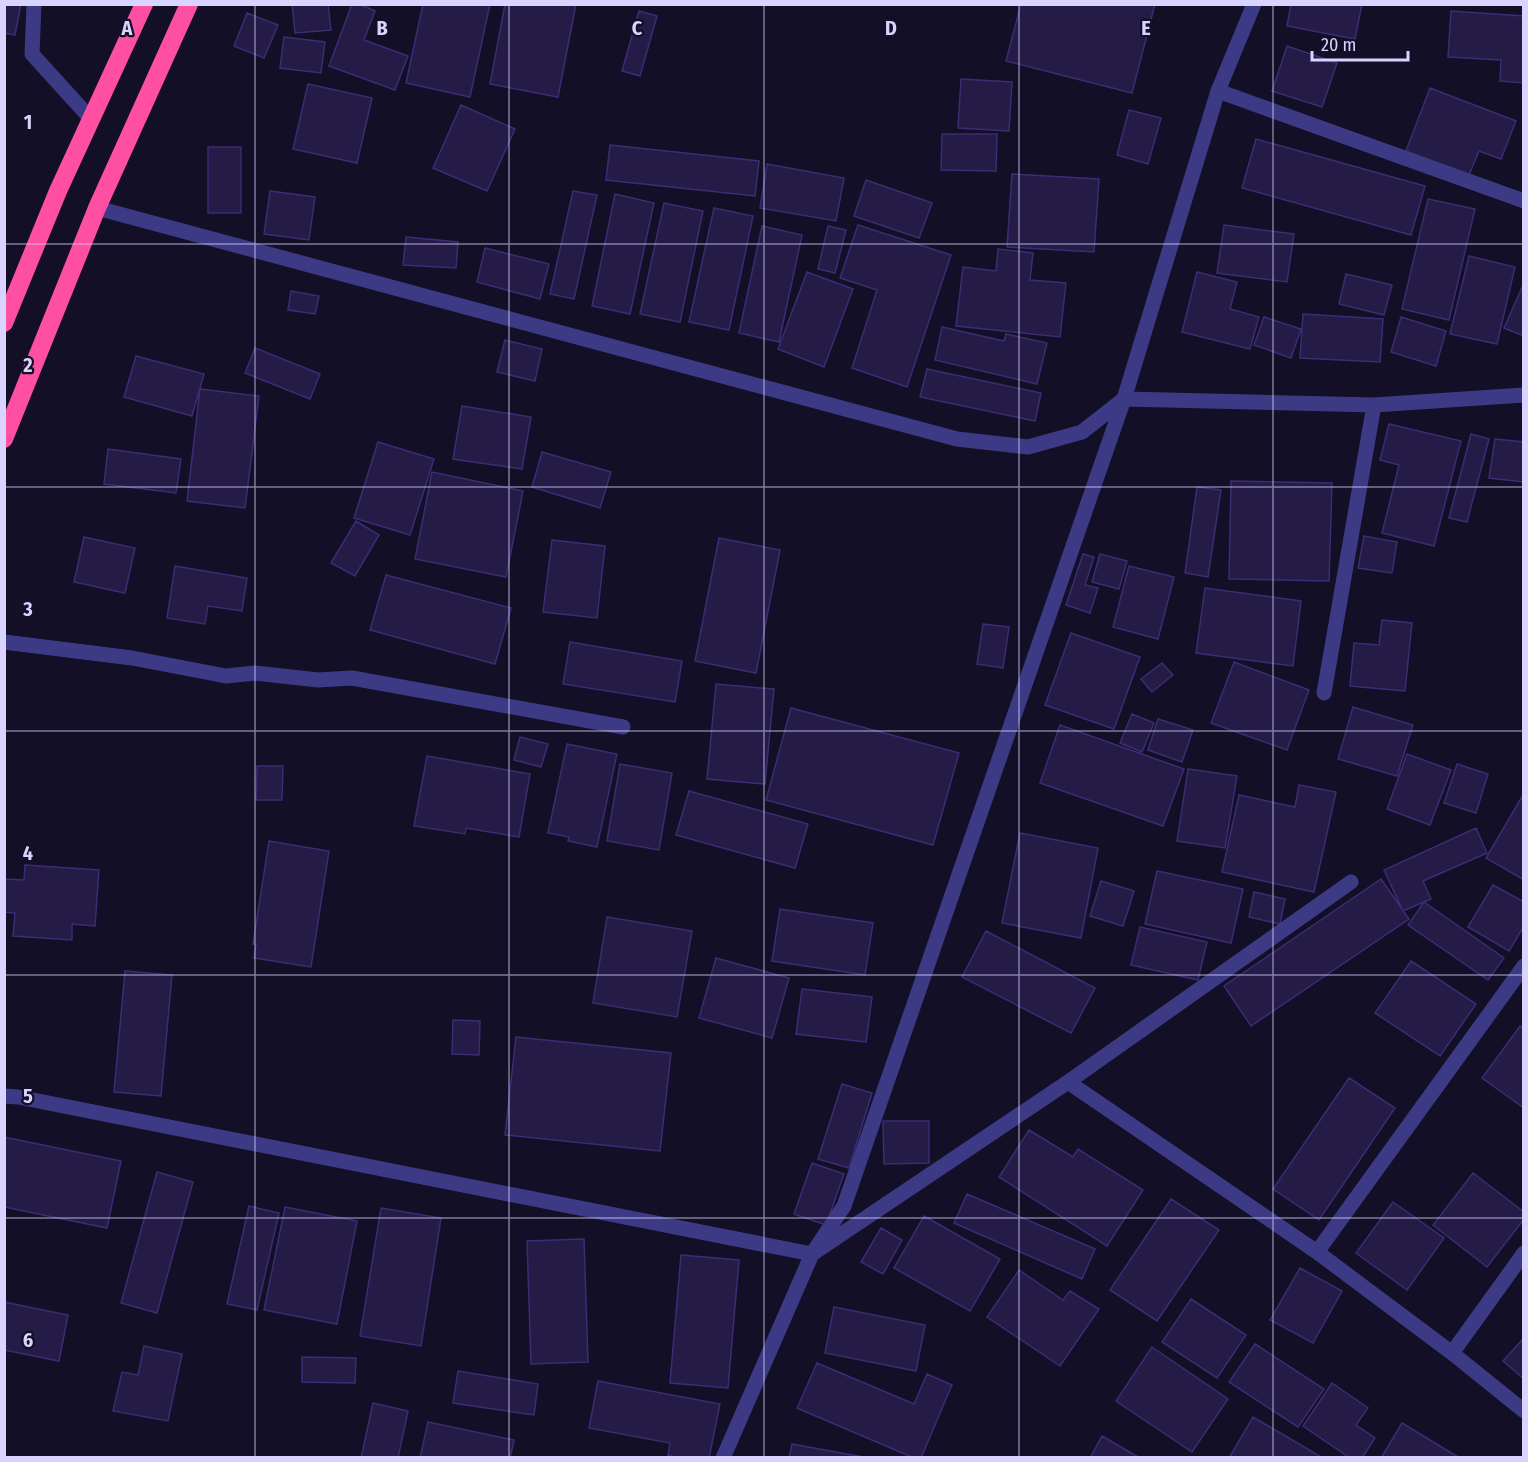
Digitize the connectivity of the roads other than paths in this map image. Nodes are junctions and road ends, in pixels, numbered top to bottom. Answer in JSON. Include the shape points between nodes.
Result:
{"nodes":[{"id":1,"x":34,"y":4,"type":"edge"},
{"id":2,"x":144,"y":4,"type":"edge"},
{"id":3,"x":189,"y":4,"type":"edge"},
{"id":4,"x":1254,"y":4,"type":"edge"},
{"id":5,"x":1218,"y":91,"type":"junction"},
{"id":6,"x":91,"y":119,"type":"junction"},
{"id":7,"x":1524,"y":201,"type":"edge"},
{"id":8,"x":97,"y":208,"type":"junction"},
{"id":9,"x":4,"y":323,"type":"edge"},
{"id":10,"x":1524,"y":394,"type":"edge"},
{"id":11,"x":1124,"y":399,"type":"junction"},
{"id":12,"x":1374,"y":405,"type":"junction"},
{"id":13,"x":4,"y":439,"type":"edge"},
{"id":14,"x":4,"y":642,"type":"edge"},
{"id":15,"x":1324,"y":693,"type":"dead end"},
{"id":16,"x":623,"y":727,"type":"dead end"},
{"id":17,"x":1351,"y":882,"type":"dead end"},
{"id":18,"x":1524,"y":966,"type":"edge"},
{"id":19,"x":1068,"y":1082,"type":"junction"},
{"id":20,"x":4,"y":1096,"type":"edge"},
{"id":21,"x":1317,"y":1252,"type":"junction"},
{"id":22,"x":1524,"y":1253,"type":"edge"},
{"id":23,"x":812,"y":1254,"type":"junction"},
{"id":24,"x":1452,"y":1353,"type":"junction"},
{"id":25,"x":1524,"y":1411,"type":"edge"},
{"id":26,"x":723,"y":1458,"type":"edge"}],
"edges":[{"from":1,"to":6,"type":"street","via":[[32,54]]},
{"from":2,"to":6,"type":"highway"},
{"from":3,"to":8,"type":"highway"},
{"from":4,"to":5,"type":"street"},
{"from":5,"to":7,"type":"street"},
{"from":5,"to":11,"type":"street"},
{"from":6,"to":9,"type":"highway"},
{"from":8,"to":11,"type":"street","via":[[957,439],[1028,447],[1082,432]]},
{"from":8,"to":13,"type":"highway"},
{"from":10,"to":12,"type":"street"},
{"from":11,"to":12,"type":"street"},
{"from":11,"to":23,"type":"street","via":[[844,1206]]},
{"from":12,"to":15,"type":"street"},
{"from":14,"to":16,"type":"street","via":[[132,658],[226,676],[352,678]]},
{"from":17,"to":19,"type":"street"},
{"from":18,"to":21,"type":"street"},
{"from":19,"to":21,"type":"street"},
{"from":19,"to":23,"type":"street"},
{"from":20,"to":23,"type":"street"},
{"from":21,"to":24,"type":"street"},
{"from":22,"to":24,"type":"street"},
{"from":23,"to":26,"type":"street"},
{"from":24,"to":25,"type":"street"}]}
